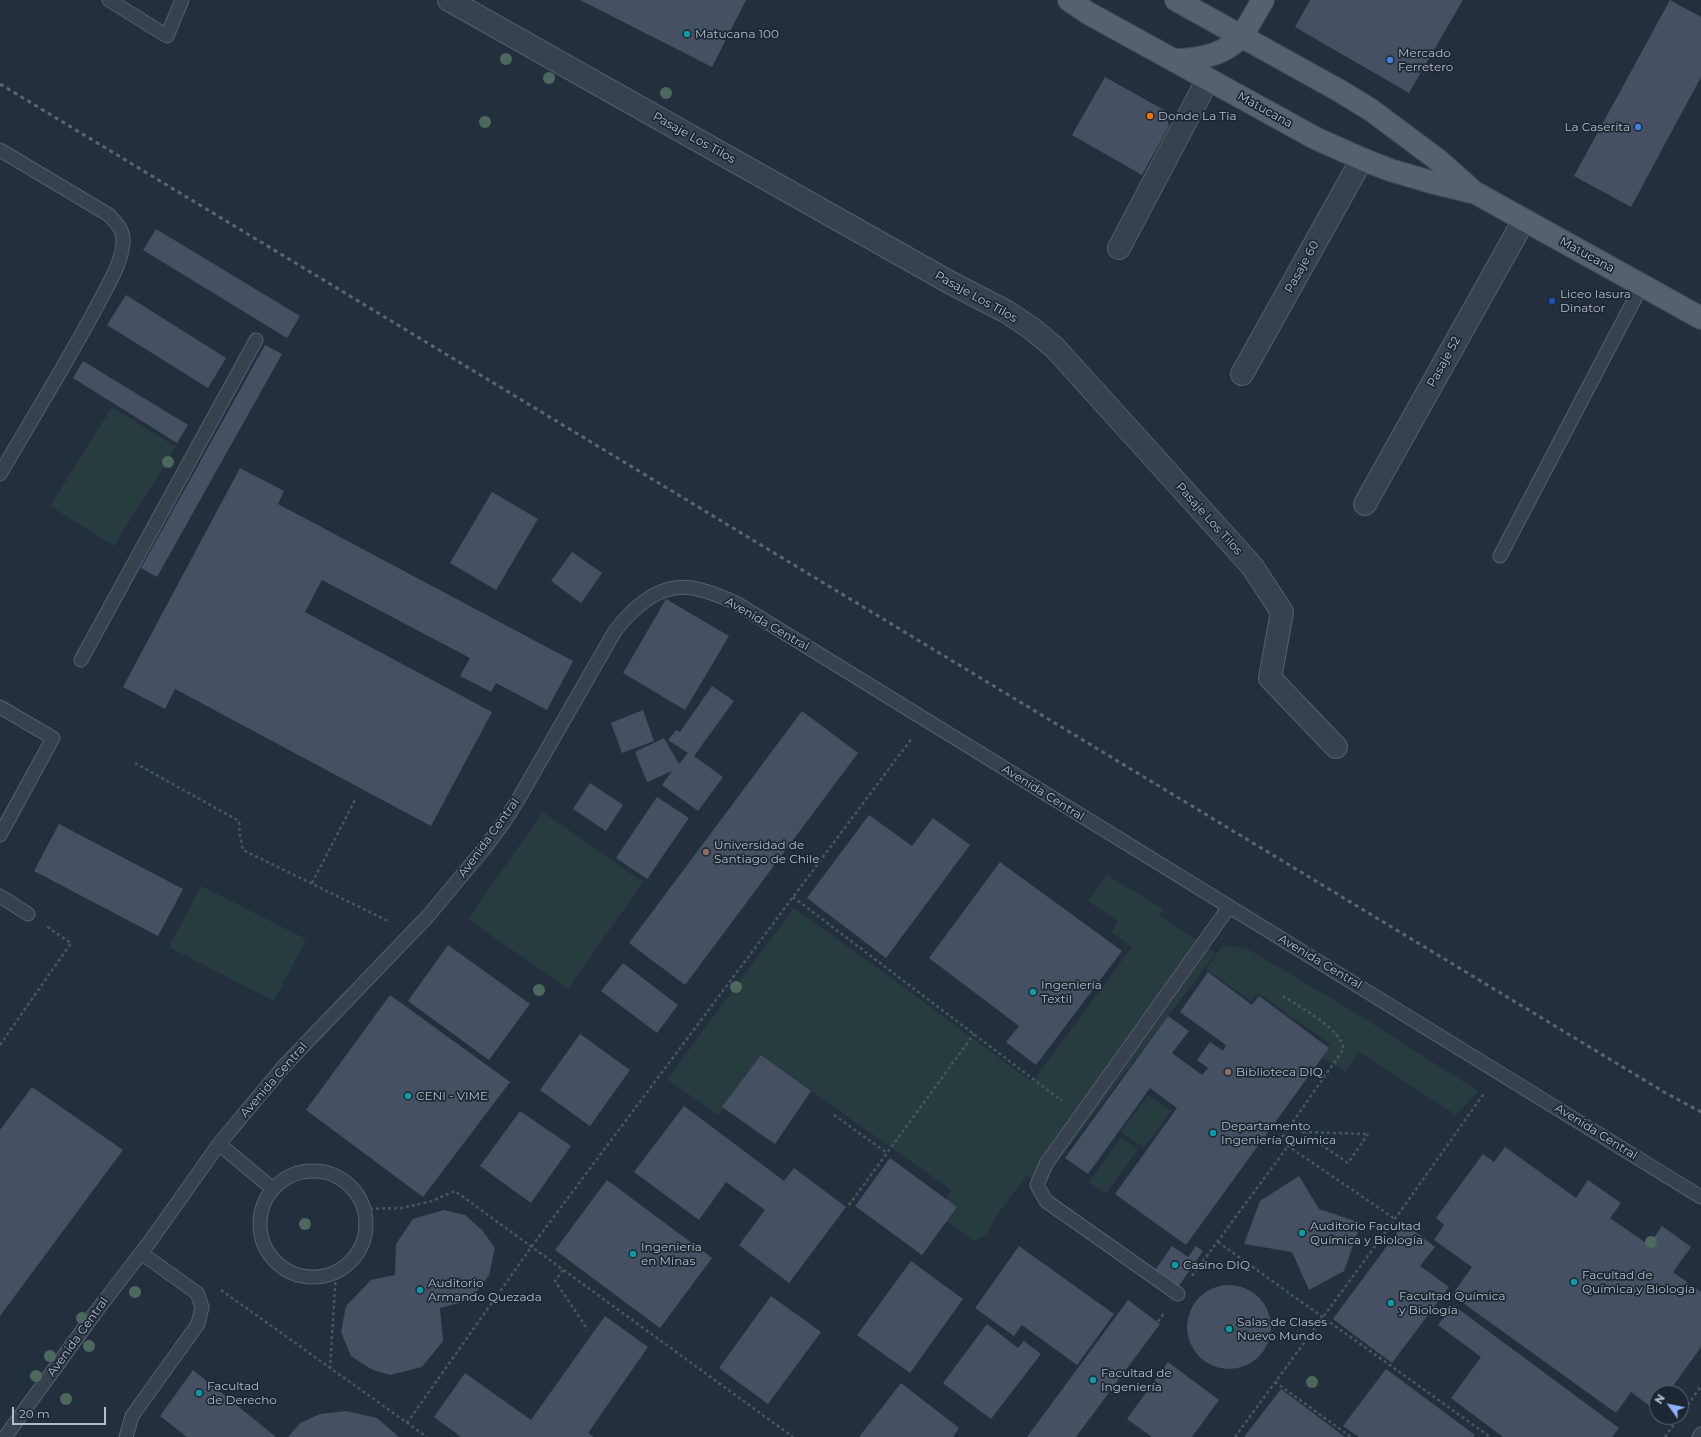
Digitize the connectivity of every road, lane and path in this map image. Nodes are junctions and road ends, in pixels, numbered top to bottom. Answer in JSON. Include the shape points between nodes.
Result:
{"nodes":[{"id":1,"x":109,"y":0,"type":"edge"},
{"id":2,"x":182,"y":0,"type":"edge"},
{"id":3,"x":449,"y":0,"type":"edge"},
{"id":4,"x":1069,"y":0,"type":"edge"},
{"id":5,"x":1176,"y":0,"type":"edge"},
{"id":6,"x":1263,"y":0,"type":"edge"},
{"id":7,"x":1241,"y":36,"type":"junction"},
{"id":8,"x":1173,"y":60,"type":"junction"},
{"id":9,"x":1208,"y":79,"type":"junction"},
{"id":10,"x":0,"y":150,"type":"edge"},
{"id":11,"x":1362,"y":159,"type":"junction"},
{"id":12,"x":1474,"y":192,"type":"junction"},
{"id":13,"x":1524,"y":220,"type":"junction"},
{"id":14,"x":1119,"y":248,"type":"dead end"},
{"id":15,"x":1642,"y":285,"type":"junction"},
{"id":16,"x":1701,"y":318,"type":"edge"},
{"id":17,"x":256,"y":340,"type":"dead end"},
{"id":18,"x":1242,"y":374,"type":"dead end"},
{"id":19,"x":0,"y":474,"type":"edge"},
{"id":20,"x":1365,"y":504,"type":"dead end"},
{"id":21,"x":1500,"y":556,"type":"dead end"},
{"id":22,"x":81,"y":660,"type":"dead end"},
{"id":23,"x":0,"y":707,"type":"edge"},
{"id":24,"x":925,"y":720,"type":"junction"},
{"id":25,"x":1336,"y":747,"type":"dead end"},
{"id":26,"x":135,"y":763,"type":"dead end"},
{"id":27,"x":355,"y":800,"type":"dead end"},
{"id":28,"x":0,"y":835,"type":"edge"},
{"id":29,"x":312,"y":883,"type":"junction"},
{"id":30,"x":0,"y":896,"type":"edge"},
{"id":31,"x":793,"y":897,"type":"junction"},
{"id":32,"x":1229,"y":907,"type":"junction"},
{"id":33,"x":28,"y":914,"type":"joint"},
{"id":34,"x":412,"y":933,"type":"junction"},
{"id":35,"x":1283,"y":996,"type":"dead end"},
{"id":36,"x":974,"y":1034,"type":"junction"},
{"id":37,"x":0,"y":1045,"type":"edge"},
{"id":38,"x":1500,"y":1072,"type":"junction"},
{"id":39,"x":834,"y":1115,"type":"dead end"},
{"id":40,"x":1081,"y":1115,"type":"junction"},
{"id":41,"x":1291,"y":1124,"type":"junction"},
{"id":42,"x":1301,"y":1132,"type":"junction"},
{"id":43,"x":219,"y":1144,"type":"junction"},
{"id":44,"x":888,"y":1153,"type":"junction"},
{"id":45,"x":273,"y":1189,"type":"junction"},
{"id":46,"x":1701,"y":1197,"type":"edge"},
{"id":47,"x":849,"y":1205,"type":"dead end"},
{"id":48,"x":364,"y":1209,"type":"junction"},
{"id":49,"x":1395,"y":1219,"type":"junction"},
{"id":50,"x":1218,"y":1242,"type":"dead end"},
{"id":51,"x":532,"y":1246,"type":"junction"},
{"id":52,"x":141,"y":1253,"type":"junction"},
{"id":53,"x":563,"y":1270,"type":"junction"},
{"id":54,"x":336,"y":1272,"type":"junction"},
{"id":55,"x":215,"y":1286,"type":"dead end"},
{"id":56,"x":1178,"y":1294,"type":"dead end"},
{"id":57,"x":1323,"y":1318,"type":"junction"},
{"id":58,"x":588,"y":1330,"type":"dead end"},
{"id":59,"x":330,"y":1369,"type":"junction"},
{"id":60,"x":1275,"y":1382,"type":"junction"},
{"id":61,"x":1701,"y":1386,"type":"edge"},
{"id":62,"x":1689,"y":1403,"type":"edge"},
{"id":63,"x":407,"y":1424,"type":"junction"},
{"id":64,"x":1674,"y":1425,"type":"edge"},
{"id":65,"x":1701,"y":1434,"type":"edge"},
{"id":66,"x":5,"y":1437,"type":"edge"},
{"id":67,"x":126,"y":1437,"type":"edge"},
{"id":68,"x":427,"y":1437,"type":"edge"},
{"id":69,"x":793,"y":1437,"type":"edge"},
{"id":70,"x":1235,"y":1437,"type":"edge"},
{"id":71,"x":1351,"y":1437,"type":"edge"},
{"id":72,"x":1490,"y":1437,"type":"edge"},
{"id":73,"x":1665,"y":1437,"type":"edge"},
{"id":74,"x":1699,"y":1437,"type":"edge"}],
"edges":[{"from":1,"to":2,"type":"lane","via":[[167,36]]},
{"from":3,"to":25,"type":"street","name":"Pasaje Los Tilos","via":[[951,283],[1007,312],[1056,348],[1252,566],[1282,612],[1270,678]]},
{"from":4,"to":8,"type":"main road","name":"Matucana"},
{"from":5,"to":7,"type":"main road","name":"Matucana"},
{"from":6,"to":7,"type":"main road"},
{"from":7,"to":8,"type":"main road","via":[[1217,53],[1196,59]]},
{"from":7,"to":12,"type":"main road","name":"Matucana","via":[[1371,110],[1438,160]]},
{"from":8,"to":9,"type":"main road","name":"Matucana"},
{"from":9,"to":11,"type":"main road","name":"Matucana","via":[[1315,138]]},
{"from":9,"to":14,"type":"street"},
{"from":10,"to":19,"type":"lane","via":[[108,215],[122,232],[123,244],[111,279],[82,335]]},
{"from":11,"to":12,"type":"main road","name":"Matucana","via":[[1431,182]]},
{"from":11,"to":18,"type":"street","name":"Pasaje 60"},
{"from":12,"to":13,"type":"main road","name":"Matucana"},
{"from":13,"to":15,"type":"main road","name":"Matucana"},
{"from":13,"to":20,"type":"street","name":"Pasaje 52"},
{"from":15,"to":16,"type":"main road","name":"Matucana"},
{"from":15,"to":21,"type":"lane"},
{"from":17,"to":22,"type":"lane"},
{"from":23,"to":28,"type":"lane","via":[[53,738]]},
{"from":24,"to":31,"type":"path"},
{"from":24,"to":32,"type":"lane","name":"Avenida Central"},
{"from":24,"to":34,"type":"lane","name":"Avenida Central","via":[[736,603],[691,588],[680,587],[660,592],[637,606],[615,631],[504,822],[460,879]]},
{"from":26,"to":29,"type":"path","via":[[238,821],[243,850]]},
{"from":27,"to":29,"type":"path"},
{"from":29,"to":34,"type":"path"},
{"from":30,"to":33,"type":"lane"},
{"from":31,"to":36,"type":"path"},
{"from":31,"to":51,"type":"path"},
{"from":32,"to":38,"type":"lane","name":"Avenida Central"},
{"from":32,"to":40,"type":"lane"},
{"from":33,"to":37,"type":"path","via":[[71,943]]},
{"from":34,"to":43,"type":"lane","name":"Avenida Central","via":[[284,1066]]},
{"from":35,"to":41,"type":"path","via":[[1331,1028],[1343,1043],[1343,1050]]},
{"from":36,"to":40,"type":"path"},
{"from":36,"to":44,"type":"path"},
{"from":38,"to":46,"type":"lane","name":"Avenida Central"},
{"from":38,"to":49,"type":"path"},
{"from":39,"to":44,"type":"path"},
{"from":40,"to":56,"type":"lane","via":[[1046,1164],[1037,1185],[1040,1193],[1046,1201]]},
{"from":41,"to":42,"type":"path"},
{"from":41,"to":49,"type":"path","via":[[1283,1136],[1288,1146]]},
{"from":42,"to":42,"type":"path","via":[[1348,1163],[1368,1134],[1361,1134]]},
{"from":43,"to":45,"type":"lane"},
{"from":43,"to":52,"type":"lane","name":"Avenida Central"},
{"from":44,"to":47,"type":"path"},
{"from":45,"to":48,"type":"lane","via":[[301,1172],[332,1175],[346,1183],[357,1195]]},
{"from":45,"to":54,"type":"lane","via":[[264,1204],[260,1222],[262,1240],[270,1256],[284,1269],[301,1276],[319,1277]]},
{"from":48,"to":51,"type":"path","via":[[402,1208],[432,1201],[455,1191]]},
{"from":48,"to":54,"type":"lane","via":[[365,1228],[361,1245],[351,1260]]},
{"from":49,"to":57,"type":"path"},
{"from":50,"to":57,"type":"path"},
{"from":51,"to":53,"type":"path"},
{"from":51,"to":63,"type":"path"},
{"from":52,"to":66,"type":"lane","name":"Avenida Central"},
{"from":52,"to":67,"type":"lane","via":[[196,1293],[202,1306],[198,1324],[132,1416]]},
{"from":53,"to":58,"type":"path","via":[[555,1281]]},
{"from":53,"to":69,"type":"path"},
{"from":54,"to":59,"type":"path"},
{"from":55,"to":59,"type":"path"},
{"from":57,"to":60,"type":"path"},
{"from":57,"to":72,"type":"path"},
{"from":59,"to":63,"type":"path"},
{"from":60,"to":70,"type":"path"},
{"from":60,"to":71,"type":"path"},
{"from":61,"to":62,"type":"path"},
{"from":63,"to":68,"type":"path"},
{"from":64,"to":73,"type":"path"},
{"from":65,"to":74,"type":"lane"}]}
